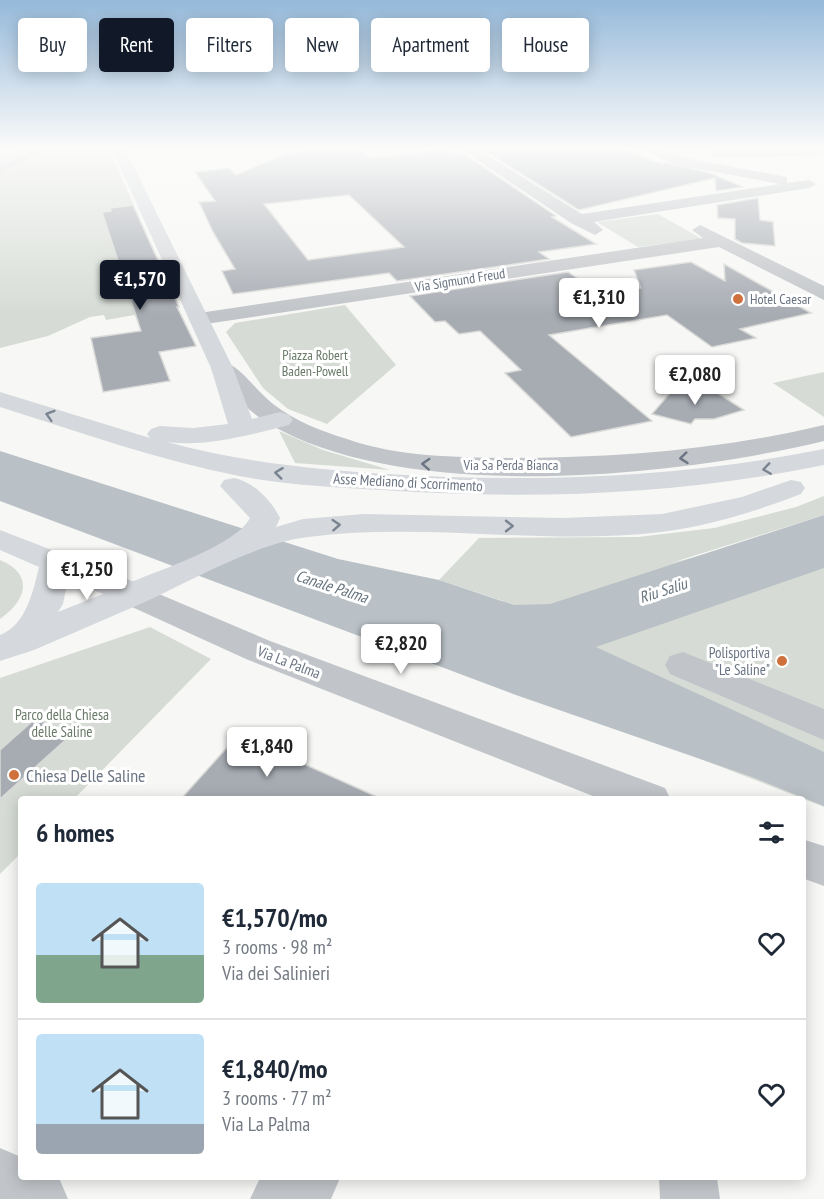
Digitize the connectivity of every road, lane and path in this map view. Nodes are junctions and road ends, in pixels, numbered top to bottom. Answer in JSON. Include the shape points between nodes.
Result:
{"nodes":[{"id":1,"x":144,"y":203,"type":"edge"},
{"id":2,"x":551,"y":203,"type":"edge"},
{"id":3,"x":687,"y":203,"type":"edge"},
{"id":4,"x":656,"y":207,"type":"junction"},
{"id":5,"x":577,"y":220,"type":"junction"},
{"id":6,"x":721,"y":241,"type":"junction"},
{"id":7,"x":633,"y":254,"type":"junction"},
{"id":8,"x":824,"y":294,"type":"edge"},
{"id":9,"x":200,"y":319,"type":"junction"},
{"id":10,"x":222,"y":368,"type":"junction"},
{"id":11,"x":0,"y":399,"type":"edge"},
{"id":12,"x":0,"y":418,"type":"edge"},
{"id":13,"x":280,"y":420,"type":"junction"},
{"id":14,"x":93,"y":428,"type":"junction"},
{"id":15,"x":239,"y":428,"type":"junction"},
{"id":16,"x":824,"y":433,"type":"edge"},
{"id":17,"x":824,"y":457,"type":"edge"},
{"id":18,"x":824,"y":479,"type":"edge"},
{"id":19,"x":234,"y":486,"type":"junction"},
{"id":20,"x":791,"y":488,"type":"junction"},
{"id":21,"x":259,"y":537,"type":"junction"},
{"id":22,"x":0,"y":539,"type":"edge"},
{"id":23,"x":56,"y":562,"type":"junction"},
{"id":24,"x":148,"y":587,"type":"junction"},
{"id":25,"x":11,"y":645,"type":"edge"},
{"id":26,"x":683,"y":665,"type":"dead end"},
{"id":27,"x":824,"y":724,"type":"edge"},
{"id":28,"x":634,"y":796,"type":"edge"},
{"id":29,"x":806,"y":859,"type":"edge"},
{"id":30,"x":824,"y":866,"type":"edge"},
{"id":31,"x":0,"y":1178,"type":"edge"},
{"id":32,"x":308,"y":1180,"type":"edge"},
{"id":33,"x":688,"y":1180,"type":"edge"},
{"id":34,"x":38,"y":1199,"type":"edge"},
{"id":35,"x":280,"y":1199,"type":"edge"},
{"id":36,"x":690,"y":1199,"type":"edge"}],
"edges":[{"from":1,"to":9,"type":"main road"},
{"from":2,"to":5,"type":"street"},
{"from":3,"to":4,"type":"street"},
{"from":4,"to":5,"type":"street"},
{"from":4,"to":6,"type":"street"},
{"from":5,"to":7,"type":"street"},
{"from":6,"to":7,"type":"street","name":"Via Sigmund Freud"},
{"from":6,"to":8,"type":"street"},
{"from":7,"to":9,"type":"street","name":"Via Sigmund Freud"},
{"from":9,"to":10,"type":"main road"},
{"from":10,"to":13,"type":"street","name":"Via Sa Perda Bianca","via":[[257,404]]},
{"from":10,"to":15,"type":"main road","via":[[241,423]]},
{"from":14,"to":11,"type":"main road","name":"Asse Mediano di Scorrimento","one_way":true},
{"from":12,"to":19,"type":"main road","name":"Asse Mediano di Scorrimento","via":[[185,476]]},
{"from":13,"to":15,"type":"main road"},
{"from":16,"to":13,"type":"street","name":"Via Sa Perda Bianca","one_way":true,"via":[[730,453],[662,461],[468,466],[414,463],[363,453]]},
{"from":14,"to":15,"type":"main road","via":[[118,424],[182,437],[218,436]]},
{"from":17,"to":14,"type":"main road","name":"Asse Mediano di Scorrimento","one_way":true,"via":[[693,479],[546,489],[415,485],[243,469]]},
{"from":18,"to":20,"type":"main road","name":"Asse Mediano di Scorrimento"},
{"from":19,"to":20,"type":"main road","name":"Asse Mediano di Scorrimento","via":[[480,507],[665,501]]},
{"from":19,"to":21,"type":"main road","via":[[264,512],[265,523]]},
{"from":21,"to":20,"type":"main road","one_way":true,"via":[[303,528],[364,523],[563,527],[662,523],[750,504]]},
{"from":21,"to":24,"type":"main road"},
{"from":22,"to":23,"type":"main road","name":"Via La Palma"},
{"from":23,"to":24,"type":"main road","name":"Via La Palma"},
{"from":23,"to":25,"type":"main road","via":[[46,604]]},
{"from":24,"to":25,"type":"main road"},
{"from":24,"to":28,"type":"street","name":"Via La Palma","via":[[258,650]]},
{"from":26,"to":27,"type":"street"},
{"from":29,"to":30,"type":"street"},
{"from":31,"to":34,"type":"street"},
{"from":32,"to":35,"type":"street"},
{"from":33,"to":36,"type":"street"}]}
